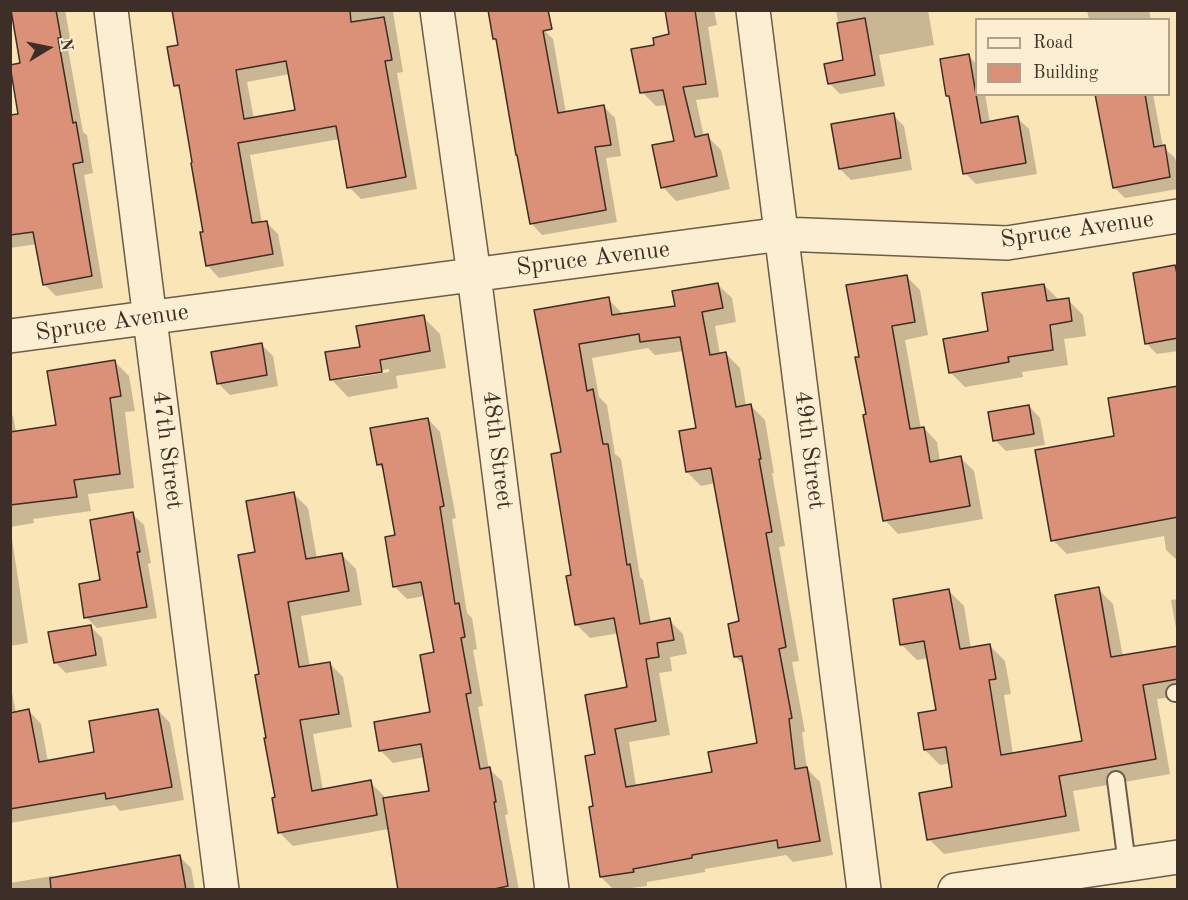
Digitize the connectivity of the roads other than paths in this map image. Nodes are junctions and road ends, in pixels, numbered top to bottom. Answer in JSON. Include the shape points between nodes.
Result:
{"nodes":[{"id":1,"x":111,"y":10,"type":"edge"},
{"id":2,"x":437,"y":10,"type":"edge"},
{"id":3,"x":753,"y":10,"type":"edge"},
{"id":4,"x":1178,"y":216,"type":"edge"},
{"id":5,"x":782,"y":234,"type":"junction"},
{"id":6,"x":474,"y":274,"type":"junction"},
{"id":7,"x":150,"y":318,"type":"junction"},
{"id":8,"x":10,"y":336,"type":"edge"},
{"id":9,"x":1116,"y":780,"type":"dead end"},
{"id":10,"x":1178,"y":857,"type":"edge"},
{"id":11,"x":1127,"y":864,"type":"junction"},
{"id":12,"x":222,"y":890,"type":"edge"},
{"id":13,"x":552,"y":890,"type":"edge"},
{"id":14,"x":864,"y":890,"type":"edge"},
{"id":15,"x":955,"y":890,"type":"edge"}],
"edges":[{"from":1,"to":7,"type":"street","name":"47th Street"},
{"from":2,"to":6,"type":"street","name":"48th Street"},
{"from":3,"to":5,"type":"street","name":"49th Street"},
{"from":4,"to":5,"type":"street","name":"Spruce Avenue","via":[[1008,243]]},
{"from":5,"to":6,"type":"street","name":"Spruce Avenue"},
{"from":5,"to":14,"type":"street","name":"49th Street"},
{"from":6,"to":7,"type":"street","name":"Spruce Avenue"},
{"from":6,"to":13,"type":"street","name":"48th Street"},
{"from":7,"to":8,"type":"street","name":"Spruce Avenue"},
{"from":7,"to":12,"type":"street","name":"47th Street"},
{"from":9,"to":11,"type":"lane"},
{"from":10,"to":11,"type":"street"},
{"from":11,"to":15,"type":"street"}]}
